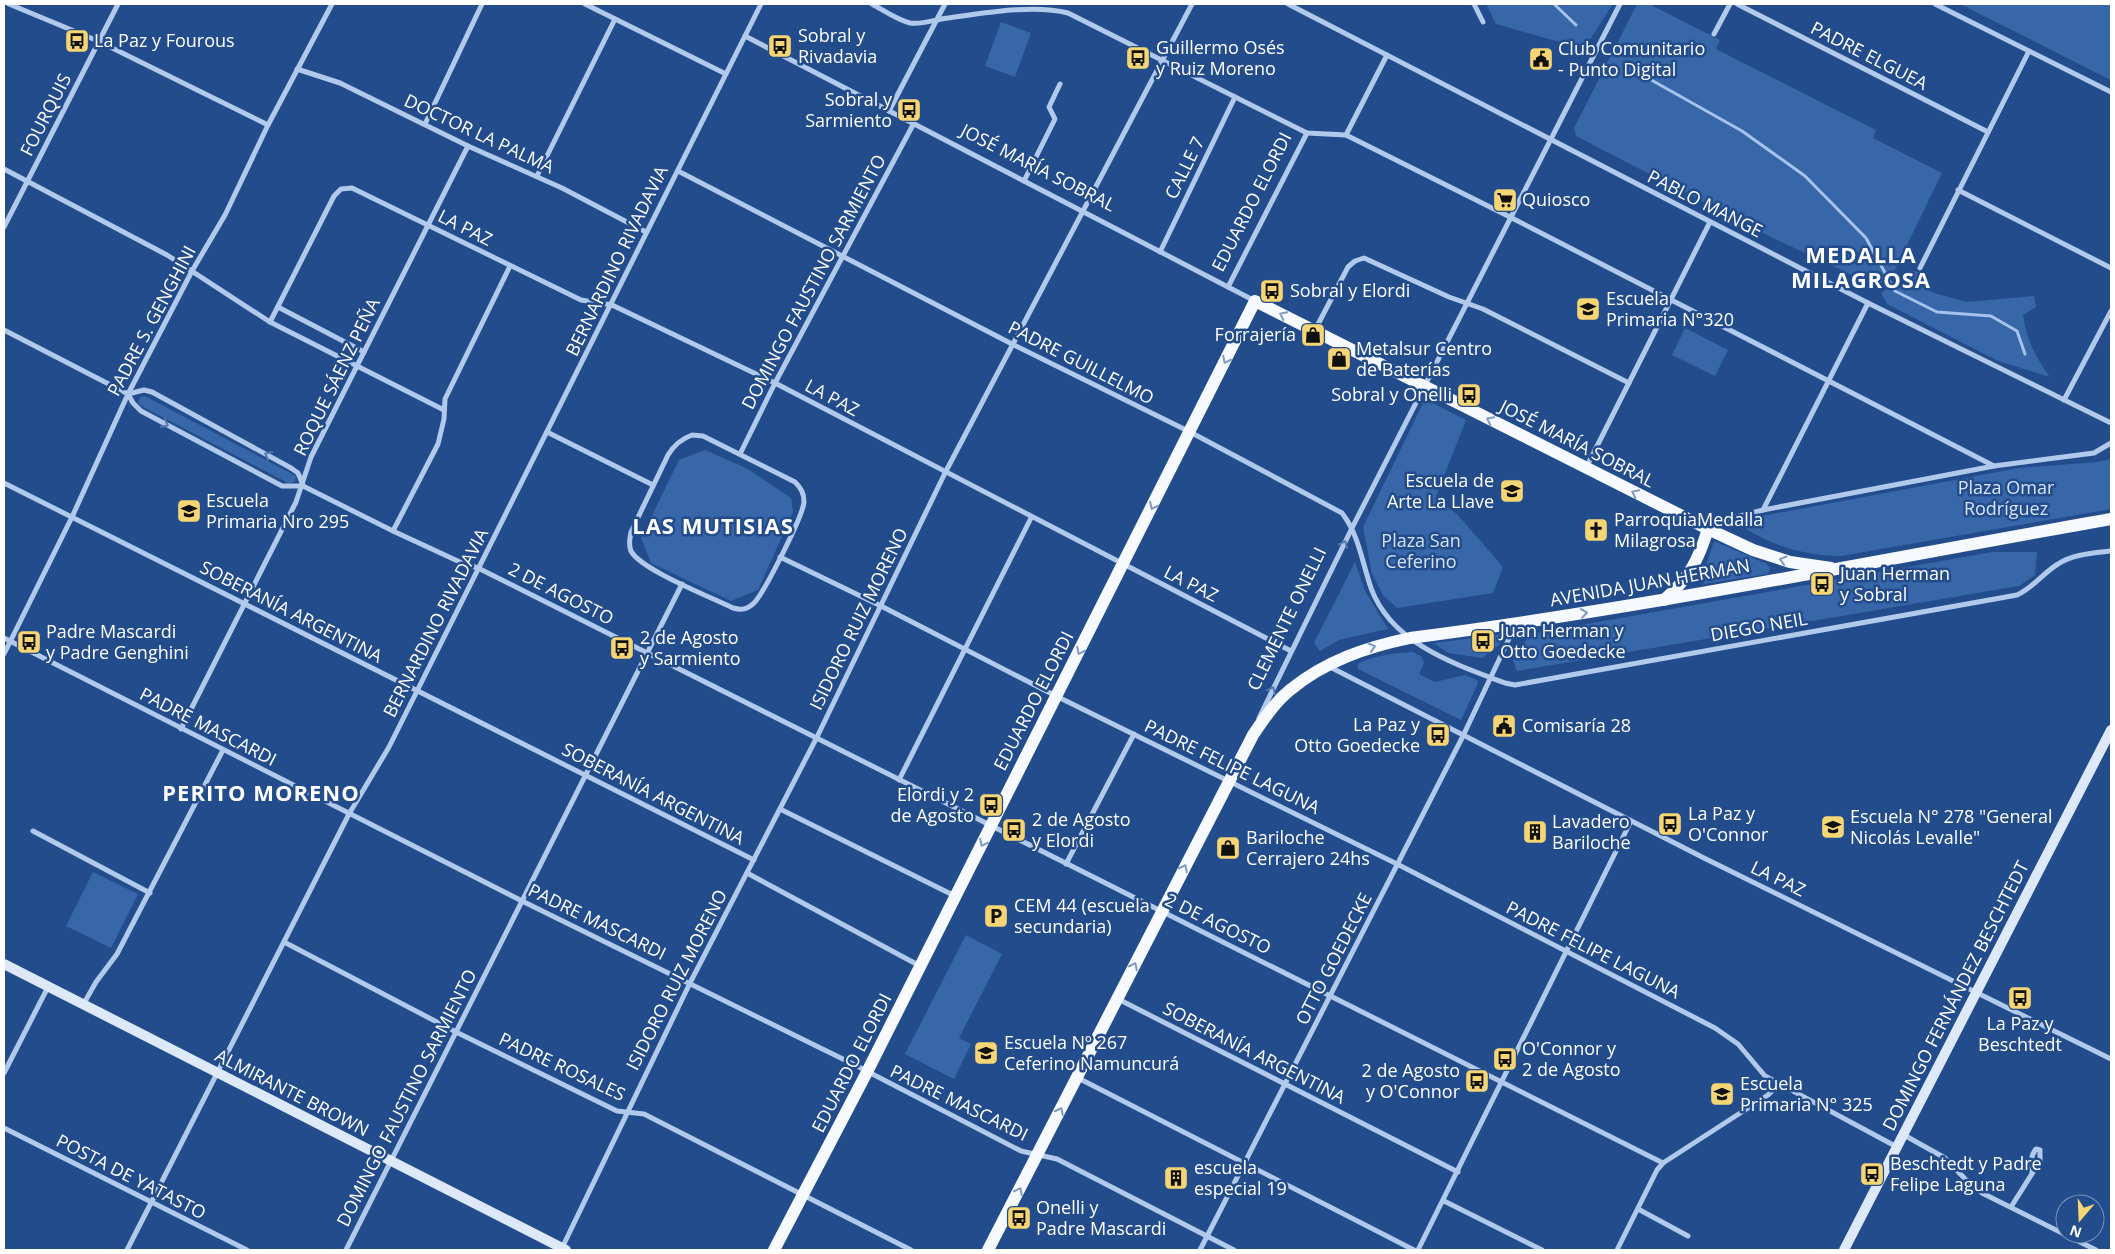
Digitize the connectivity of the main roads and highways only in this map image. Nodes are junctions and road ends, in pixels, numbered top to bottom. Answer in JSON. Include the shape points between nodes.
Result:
{"nodes":[{"id":1,"x":1256,"y":301,"type":"joint"},
{"id":2,"x":2111,"y":519,"type":"edge"},
{"id":3,"x":1708,"y":529,"type":"junction"},
{"id":4,"x":1831,"y":568,"type":"junction"},
{"id":5,"x":1664,"y":600,"type":"junction"},
{"id":6,"x":1253,"y":735,"type":"joint"},
{"id":7,"x":992,"y":1249,"type":"edge"},
{"id":8,"x":774,"y":1250,"type":"edge"}],
"edges":[{"from":3,"to":1,"type":"main road","name":"JOSÉ MARÍA SOBRAL","one_way":true},
{"from":1,"to":8,"type":"main road","name":"EDUARDO ELORDI","one_way":true},
{"from":2,"to":4,"type":"main road","name":"AVENIDA JUAN HERMAN"},
{"from":4,"to":3,"type":"main road","name":"JOSÉ MARÍA SOBRAL","one_way":true,"via":[[1790,562],[1753,550]]},
{"from":3,"to":5,"type":"main road","via":[[1695,566],[1684,583]]},
{"from":4,"to":5,"type":"main road","name":"AVENIDA JUAN HERMAN"},
{"from":6,"to":5,"type":"main road","name":"AVENIDA JUAN HERMAN","one_way":true,"via":[[1289,690],[1328,666],[1372,646]]},
{"from":7,"to":6,"type":"main road","name":"CLEMENTE ONELLI","one_way":true}]}
